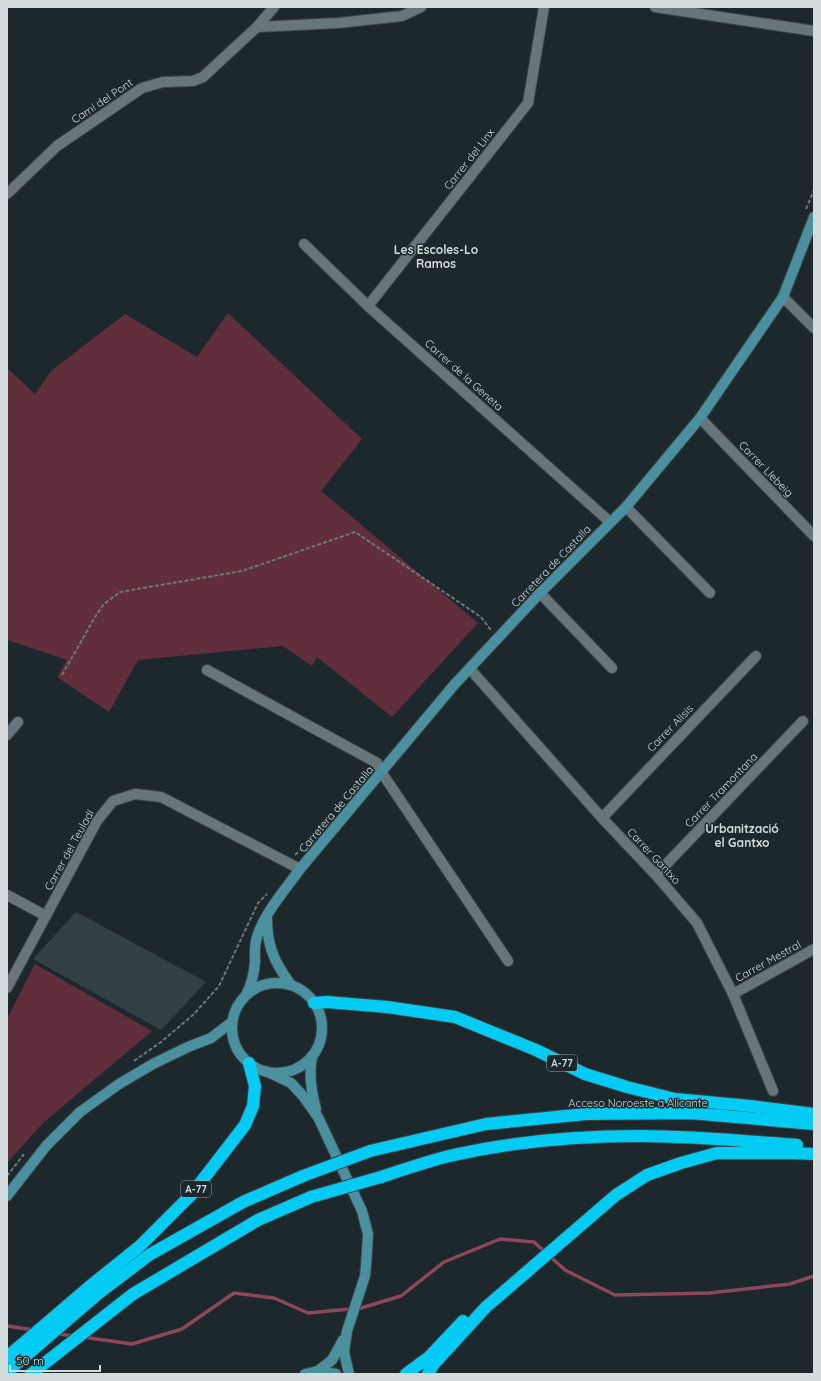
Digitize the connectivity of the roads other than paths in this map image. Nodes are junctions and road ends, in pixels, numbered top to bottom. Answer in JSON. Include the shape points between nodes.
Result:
{"nodes":[{"id":1,"x":274,"y":7,"type":"edge"},
{"id":2,"x":421,"y":7,"type":"edge"},
{"id":3,"x":544,"y":7,"type":"edge"},
{"id":4,"x":655,"y":7,"type":"edge"},
{"id":5,"x":257,"y":27,"type":"junction"},
{"id":6,"x":814,"y":31,"type":"edge"},
{"id":7,"x":7,"y":194,"type":"edge"},
{"id":8,"x":814,"y":217,"type":"edge"},
{"id":9,"x":304,"y":244,"type":"dead end"},
{"id":10,"x":783,"y":297,"type":"junction"},
{"id":11,"x":368,"y":306,"type":"junction"},
{"id":12,"x":814,"y":328,"type":"edge"},
{"id":13,"x":700,"y":418,"type":"junction"},
{"id":14,"x":626,"y":507,"type":"junction"},
{"id":15,"x":610,"y":522,"type":"junction"},
{"id":16,"x":814,"y":536,"type":"edge"},
{"id":17,"x":540,"y":593,"type":"junction"},
{"id":18,"x":710,"y":593,"type":"dead end"},
{"id":19,"x":756,"y":656,"type":"dead end"},
{"id":20,"x":612,"y":668,"type":"dead end"},
{"id":21,"x":470,"y":669,"type":"junction"},
{"id":22,"x":206,"y":670,"type":"dead end"},
{"id":23,"x":803,"y":721,"type":"dead end"},
{"id":24,"x":18,"y":722,"type":"dead end"},
{"id":25,"x":7,"y":735,"type":"edge"},
{"id":26,"x":382,"y":773,"type":"junction"},
{"id":27,"x":602,"y":818,"type":"junction"},
{"id":28,"x":300,"y":869,"type":"junction"},
{"id":29,"x":656,"y":875,"type":"junction"},
{"id":30,"x":7,"y":895,"type":"edge"},
{"id":31,"x":269,"y":913,"type":"junction"},
{"id":32,"x":46,"y":916,"type":"junction"},
{"id":33,"x":814,"y":949,"type":"edge"},
{"id":34,"x":508,"y":961,"type":"dead end"},
{"id":35,"x":291,"y":985,"type":"junction"},
{"id":36,"x":7,"y":988,"type":"edge"},
{"id":37,"x":733,"y":994,"type":"junction"},
{"id":38,"x":246,"y":995,"type":"junction"},
{"id":39,"x":314,"y":1003,"type":"junction"},
{"id":40,"x":232,"y":1022,"type":"junction"},
{"id":41,"x":233,"y":1037,"type":"junction"},
{"id":42,"x":211,"y":1038,"type":"junction"},
{"id":43,"x":312,"y":1056,"type":"junction"},
{"id":44,"x":249,"y":1063,"type":"junction"},
{"id":45,"x":270,"y":1072,"type":"junction"},
{"id":46,"x":773,"y":1091,"type":"dead end"},
{"id":47,"x":814,"y":1114,"type":"edge"},
{"id":48,"x":318,"y":1117,"type":"junction"},
{"id":49,"x":814,"y":1124,"type":"edge"},
{"id":50,"x":814,"y":1147,"type":"edge"},
{"id":51,"x":814,"y":1154,"type":"edge"},
{"id":52,"x":8,"y":1192,"type":"edge"},
{"id":53,"x":94,"y":1290,"type":"junction"},
{"id":54,"x":486,"y":1307,"type":"junction"},
{"id":55,"x":348,"y":1331,"type":"junction"},
{"id":56,"x":7,"y":1357,"type":"edge"},
{"id":57,"x":7,"y":1372,"type":"edge"},
{"id":58,"x":318,"y":1372,"type":"junction"},
{"id":59,"x":31,"y":1374,"type":"edge"},
{"id":60,"x":305,"y":1374,"type":"edge"},
{"id":61,"x":336,"y":1374,"type":"edge"},
{"id":62,"x":348,"y":1374,"type":"edge"},
{"id":63,"x":406,"y":1374,"type":"edge"},
{"id":64,"x":428,"y":1374,"type":"edge"}],
"edges":[{"from":1,"to":5,"type":"street","name":"Camí del Pont"},
{"from":2,"to":5,"type":"street","via":[[402,16],[338,23]]},
{"from":3,"to":11,"type":"street","name":"Carrer del Linx","via":[[528,103]]},
{"from":4,"to":6,"type":"street"},
{"from":5,"to":7,"type":"street","name":"Camí del Pont","via":[[203,77],[193,81],[163,82],[142,88],[57,146]]},
{"from":8,"to":10,"type":"main road","name":"Carretera de Castalla"},
{"from":9,"to":11,"type":"street","name":"Carrer de la Geneta"},
{"from":10,"to":12,"type":"street"},
{"from":10,"to":13,"type":"main road","name":"Carretera de Castalla"},
{"from":11,"to":15,"type":"street","name":"Carrer de la Geneta"},
{"from":13,"to":14,"type":"main road","name":"Carretera de Castalla"},
{"from":13,"to":16,"type":"street","name":"Carrer Llebeig"},
{"from":14,"to":15,"type":"main road","name":"Carretera de Castalla"},
{"from":14,"to":18,"type":"street"},
{"from":15,"to":17,"type":"main road","name":"Carretera de Castalla"},
{"from":17,"to":20,"type":"street"},
{"from":17,"to":21,"type":"main road","name":"Carretera de Castalla"},
{"from":19,"to":27,"type":"street","name":"Carrer Alisis"},
{"from":21,"to":26,"type":"main road","name":"Carretera de Castalla"},
{"from":21,"to":27,"type":"street","name":"Carrer Gantxo"},
{"from":22,"to":26,"type":"street","via":[[377,763]]},
{"from":23,"to":29,"type":"street","name":"Carrer Tramontana"},
{"from":24,"to":25,"type":"street"},
{"from":26,"to":28,"type":"main road","name":"Carretera de Castalla"},
{"from":26,"to":34,"type":"street"},
{"from":27,"to":29,"type":"street","name":"Carrer Gantxo"},
{"from":28,"to":31,"type":"main road","name":"Carretera de Castalla"},
{"from":28,"to":32,"type":"street","name":"Carrer del Teuladí","via":[[161,797],[135,794],[113,801],[96,821]]},
{"from":29,"to":37,"type":"street","name":"Carrer Gantxo","via":[[697,923]]},
{"from":30,"to":32,"type":"street"},
{"from":31,"to":35,"type":"main road","via":[[269,942],[273,957]]},
{"from":31,"to":38,"type":"main road","name":"Carretera de Castalla","via":[[257,937],[253,981]]},
{"from":32,"to":36,"type":"street","name":"Carrer del Teuladí"},
{"from":33,"to":37,"type":"street","name":"Carrer Mestral"},
{"from":35,"to":38,"type":"main road","via":[[267,984]]},
{"from":35,"to":39,"type":"main road","via":[[304,992]]},
{"from":37,"to":46,"type":"street","name":"Carrer Gantxo"},
{"from":38,"to":40,"type":"main road","via":[[237,1007]]},
{"from":39,"to":43,"type":"main road","via":[[320,1016],[322,1030],[319,1044]]},
{"from":39,"to":47,"type":"highway","number":"A-77","via":[[387,1007],[455,1017],[536,1050],[585,1074],[628,1087],[675,1099]]},
{"from":40,"to":41,"type":"main road"},
{"from":40,"to":42,"type":"main road"},
{"from":41,"to":42,"type":"main road"},
{"from":41,"to":44,"type":"main road","via":[[236,1047]]},
{"from":42,"to":52,"type":"main road","via":[[153,1064],[80,1112],[46,1146]]},
{"from":43,"to":45,"type":"main road","via":[[300,1066],[286,1072]]},
{"from":43,"to":48,"type":"main road","via":[[310,1089]]},
{"from":44,"to":45,"type":"main road"},
{"from":44,"to":53,"type":"highway","number":"A-77","via":[[255,1086],[252,1106],[237,1137],[191,1195]]},
{"from":45,"to":48,"type":"main road","via":[[291,1083]]},
{"from":48,"to":55,"type":"main road","via":[[362,1211],[368,1234],[365,1276]]},
{"from":49,"to":53,"type":"highway","name":"Acceso Noroeste a Alicante","number":"A-77","bridge":true,"via":[[690,1113],[586,1114],[486,1124],[370,1151],[303,1176],[243,1202]]},
{"from":50,"to":59,"type":"highway","bridge":true,"via":[[711,1138],[590,1137],[496,1148],[444,1158],[311,1197],[258,1220],[133,1294]]},
{"from":51,"to":54,"type":"highway","via":[[717,1153],[647,1175],[616,1195]]},
{"from":53,"to":56,"type":"highway","number":"A-77"},
{"from":53,"to":57,"type":"highway","number":"A-77"},
{"from":54,"to":63,"type":"highway","via":[[462,1322],[429,1356]]},
{"from":54,"to":64,"type":"highway","via":[[433,1365]]},
{"from":55,"to":58,"type":"main road","via":[[332,1360]]},
{"from":55,"to":62,"type":"main road","via":[[344,1352]]},
{"from":58,"to":60,"type":"main road"},
{"from":58,"to":61,"type":"main road"}]}
